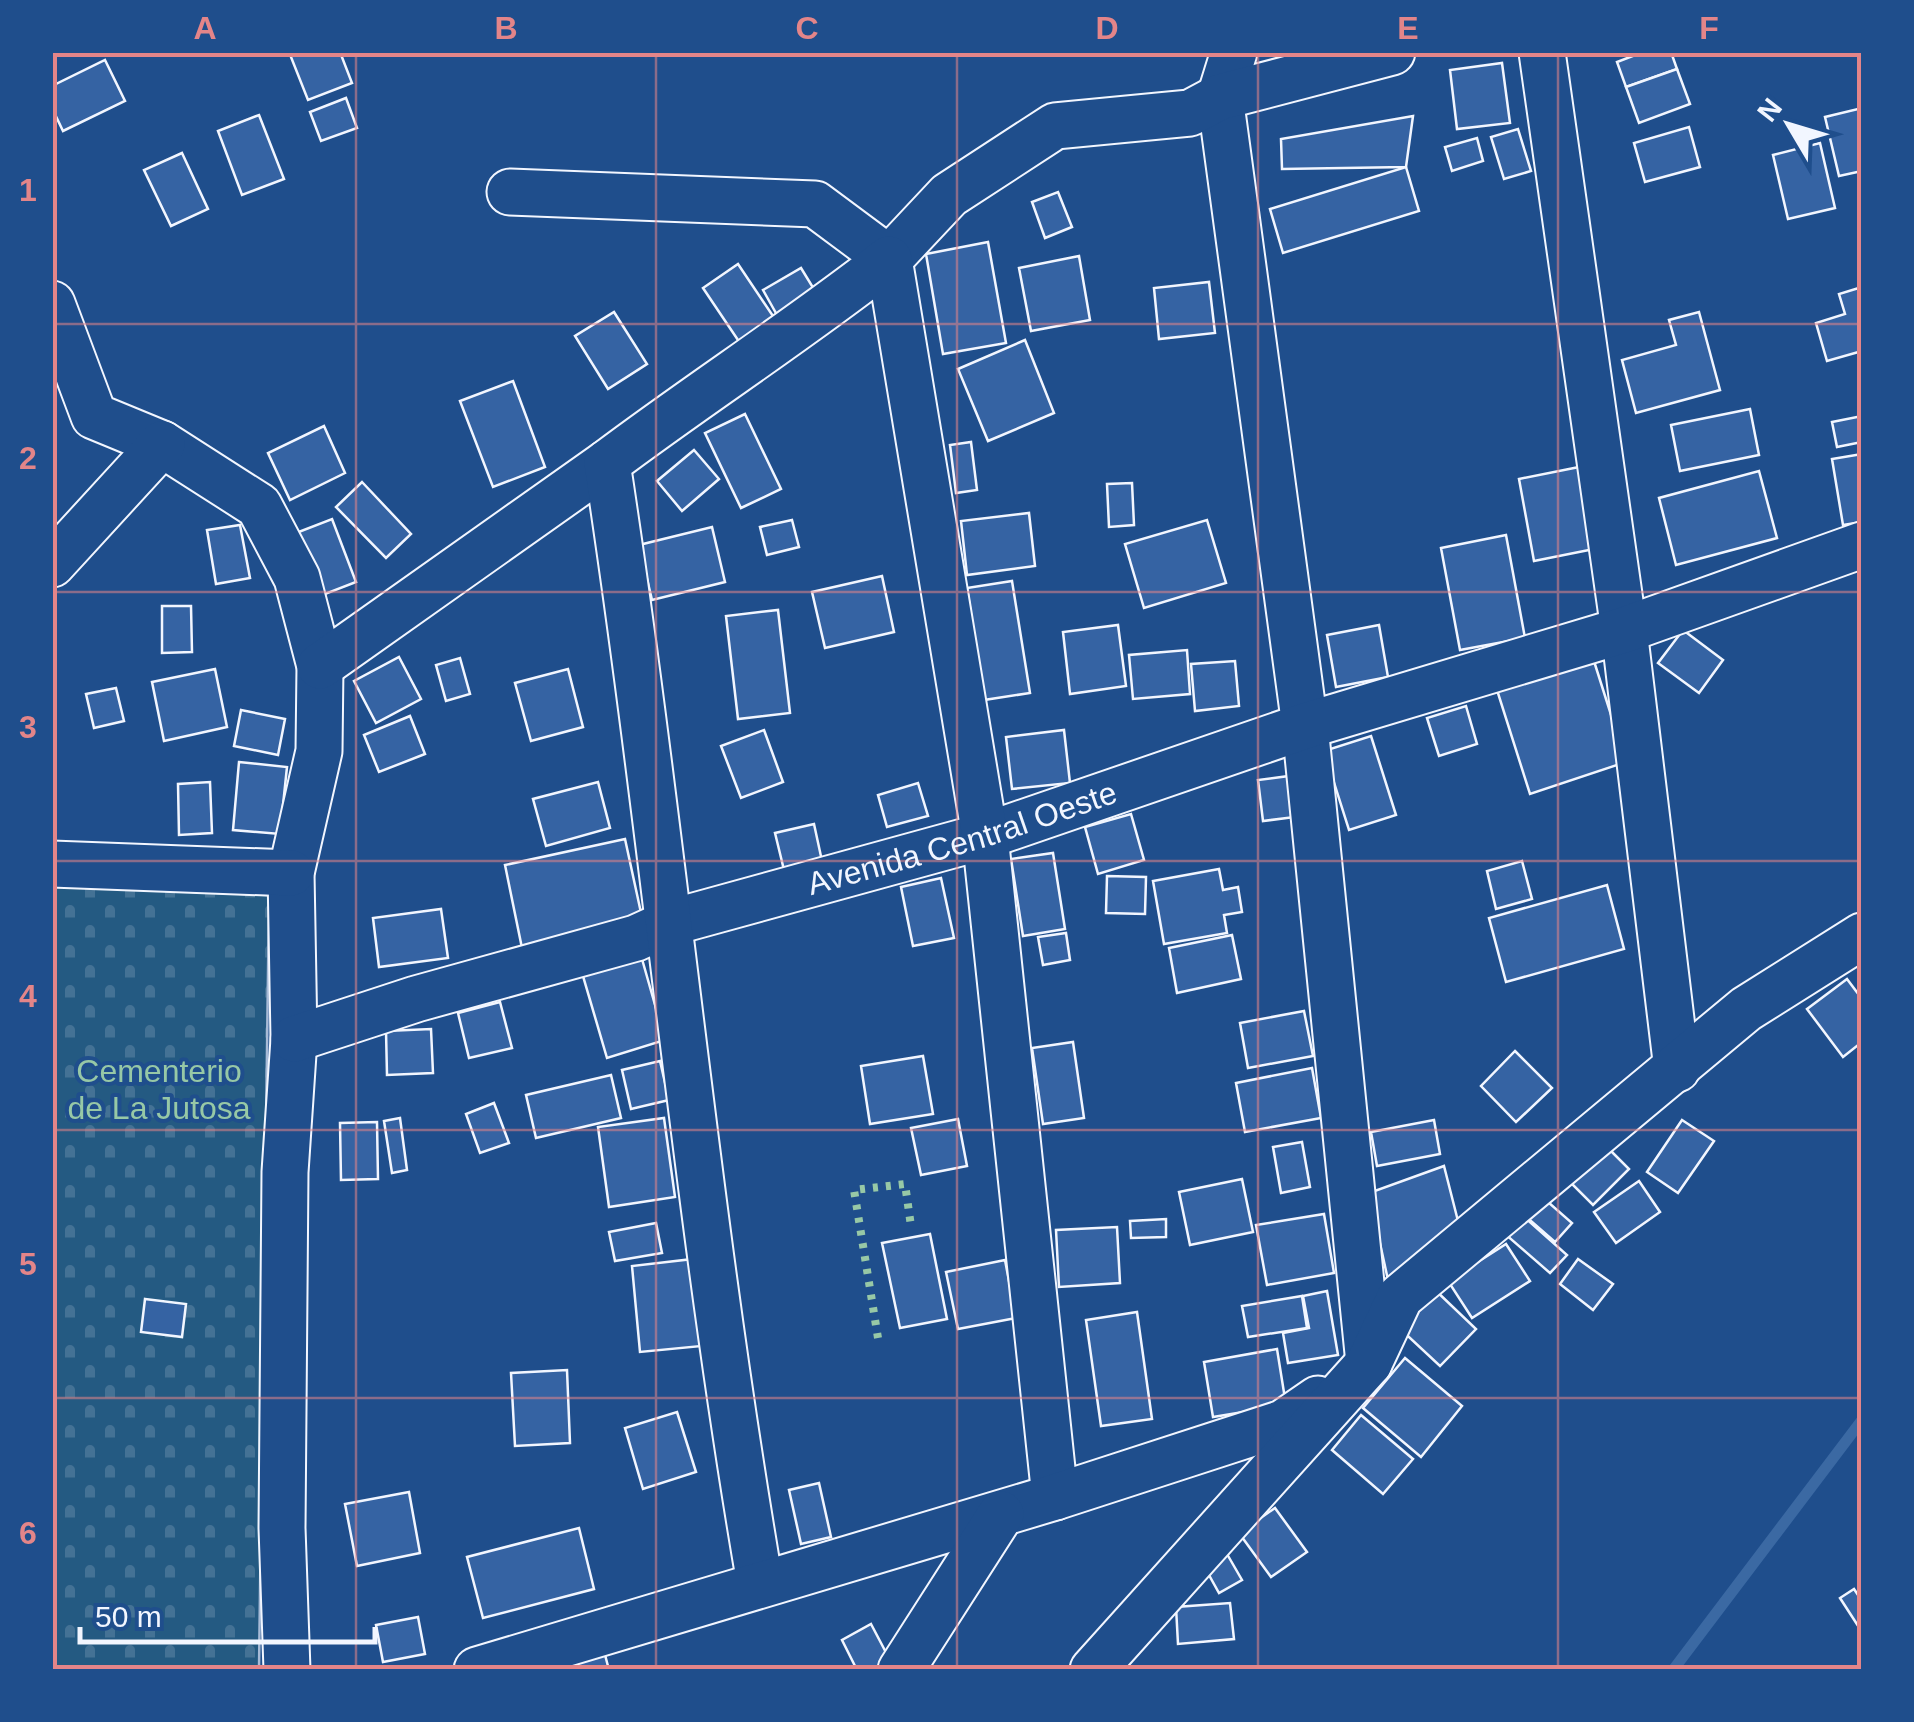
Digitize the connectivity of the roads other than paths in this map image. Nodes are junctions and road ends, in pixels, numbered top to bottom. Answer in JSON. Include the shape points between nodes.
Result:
{"nodes":[{"id":1,"x":1234,"y":52,"type":"edge"},
{"id":2,"x":1392,"y":52,"type":"edge"},
{"id":3,"x":1542,"y":52,"type":"edge"},
{"id":4,"x":1220,"y":98,"type":"junction"},
{"id":5,"x":510,"y":192,"type":"dead end"},
{"id":6,"x":889,"y":259,"type":"junction"},
{"id":7,"x":55,"y":319,"type":"edge"},
{"id":8,"x":162,"y":444,"type":"junction"},
{"id":9,"x":607,"y":462,"type":"junction"},
{"id":10,"x":1862,"y":544,"type":"edge"},
{"id":11,"x":52,"y":564,"type":"edge"},
{"id":12,"x":1624,"y":630,"type":"junction"},
{"id":13,"x":320,"y":666,"type":"junction"},
{"id":14,"x":1305,"y":726,"type":"junction"},
{"id":15,"x":985,"y":836,"type":"junction"},
{"id":16,"x":52,"y":864,"type":"edge"},
{"id":17,"x":291,"y":873,"type":"junction"},
{"id":18,"x":668,"y":923,"type":"junction"},
{"id":19,"x":1862,"y":936,"type":"edge"},
{"id":20,"x":294,"y":1040,"type":"junction"},
{"id":21,"x":1677,"y":1069,"type":"junction"},
{"id":22,"x":1369,"y":1363,"type":"junction"},
{"id":23,"x":1055,"y":1498,"type":"junction"},
{"id":24,"x":1001,"y":1514,"type":"junction"},
{"id":25,"x":760,"y":1583,"type":"junction"},
{"id":26,"x":287,"y":1670,"type":"edge"},
{"id":27,"x":477,"y":1670,"type":"edge"},
{"id":28,"x":901,"y":1670,"type":"edge"},
{"id":29,"x":1093,"y":1670,"type":"edge"}],
"edges":[{"from":1,"to":4,"type":"street"},
{"from":2,"to":4,"type":"street"},
{"from":3,"to":12,"type":"street"},
{"from":4,"to":6,"type":"street","via":[[1190,114],[1055,126],[948,195]]},
{"from":4,"to":14,"type":"street"},
{"from":5,"to":6,"type":"street","via":[[815,204]]},
{"from":6,"to":9,"type":"street"},
{"from":6,"to":15,"type":"street"},
{"from":7,"to":8,"type":"street","via":[[94,416]]},
{"from":8,"to":11,"type":"street"},
{"from":8,"to":13,"type":"street","via":[[259,506],[297,578]]},
{"from":9,"to":13,"type":"street"},
{"from":9,"to":18,"type":"street","via":[[656,790]]},
{"from":10,"to":12,"type":"street","name":"Avenida Central Oeste"},
{"from":12,"to":14,"type":"street","name":"Avenida Central Oeste"},
{"from":12,"to":21,"type":"street"},
{"from":13,"to":17,"type":"street","via":[[319,751]]},
{"from":14,"to":15,"type":"street","name":"Avenida Central Oeste"},
{"from":14,"to":22,"type":"street"},
{"from":15,"to":18,"type":"street","name":"Avenida Central Oeste"},
{"from":15,"to":23,"type":"street"},
{"from":16,"to":17,"type":"street"},
{"from":17,"to":20,"type":"street"},
{"from":18,"to":20,"type":"street","name":"Avenida Central Oeste"},
{"from":18,"to":25,"type":"street","via":[[724,1374]]},
{"from":19,"to":21,"type":"street","via":[[1746,1009]]},
{"from":20,"to":26,"type":"street","via":[[284,1192]]},
{"from":21,"to":22,"type":"street","via":[[1400,1297]]},
{"from":22,"to":23,"type":"street","via":[[1284,1423]]},
{"from":22,"to":29,"type":"street"},
{"from":23,"to":24,"type":"street"},
{"from":24,"to":25,"type":"street"},
{"from":24,"to":28,"type":"street"},
{"from":25,"to":27,"type":"street"}]}
